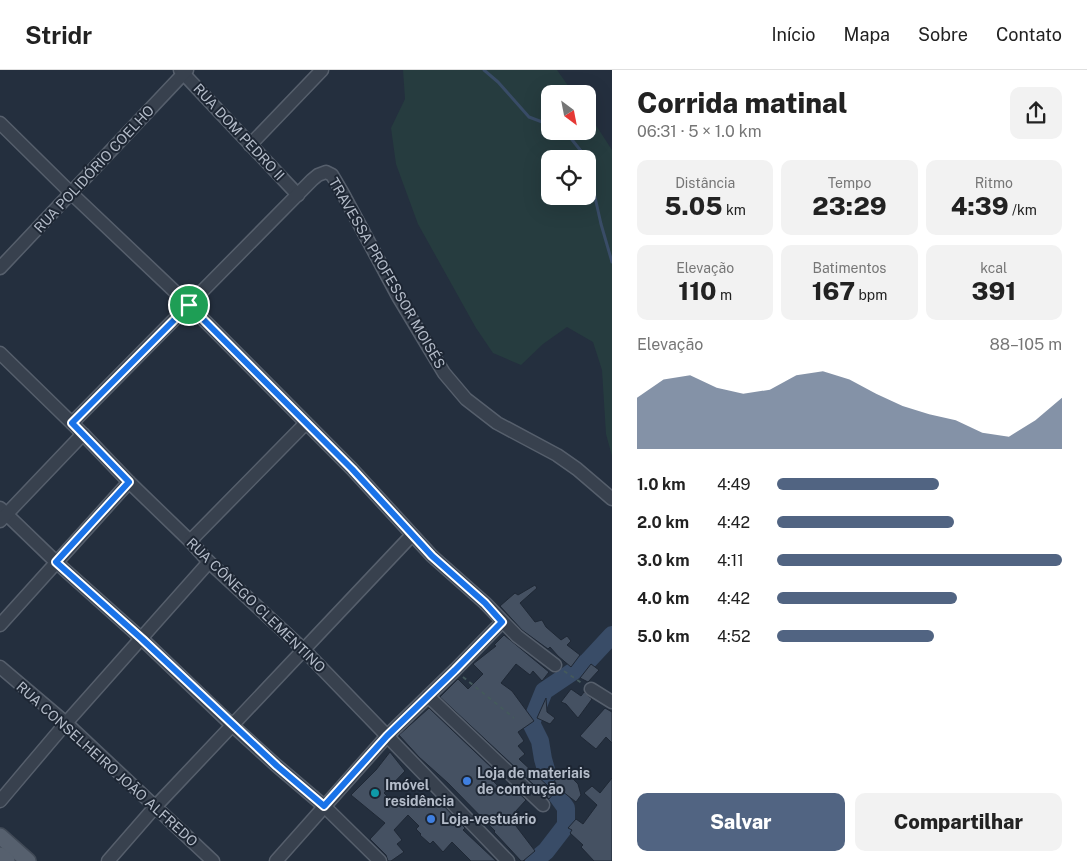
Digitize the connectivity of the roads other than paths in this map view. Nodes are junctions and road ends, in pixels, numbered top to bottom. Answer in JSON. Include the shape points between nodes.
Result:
{"nodes":[{"id":1,"x":322,"y":70,"type":"edge"},
{"id":2,"x":184,"y":71,"type":"edge"},
{"id":3,"x":0,"y":123,"type":"edge"},
{"id":4,"x":250,"y":145,"type":"junction"},
{"id":5,"x":72,"y":194,"type":"junction"},
{"id":6,"x":298,"y":195,"type":"junction"},
{"id":7,"x":0,"y":268,"type":"edge"},
{"id":8,"x":189,"y":305,"type":"junction"},
{"id":9,"x":0,"y":353,"type":"edge"},
{"id":10,"x":72,"y":423,"type":"junction"},
{"id":11,"x":306,"y":423,"type":"junction"},
{"id":12,"x":83,"y":434,"type":"junction"},
{"id":13,"x":129,"y":482,"type":"junction"},
{"id":14,"x":612,"y":498,"type":"edge"},
{"id":15,"x":2,"y":514,"type":"edge"},
{"id":16,"x":412,"y":535,"type":"junction"},
{"id":17,"x":190,"y":541,"type":"junction"},
{"id":18,"x":56,"y":562,"type":"junction"},
{"id":19,"x":209,"y":562,"type":"junction"},
{"id":20,"x":502,"y":622,"type":"junction"},
{"id":21,"x":0,"y":625,"type":"edge"},
{"id":22,"x":142,"y":639,"type":"junction"},
{"id":23,"x":304,"y":650,"type":"junction"},
{"id":24,"x":555,"y":665,"type":"road end"},
{"id":25,"x":0,"y":667,"type":"edge"},
{"id":26,"x":591,"y":689,"type":"road end"},
{"id":27,"x":428,"y":696,"type":"junction"},
{"id":28,"x":612,"y":702,"type":"edge"},
{"id":29,"x":66,"y":723,"type":"junction"},
{"id":30,"x":232,"y":725,"type":"junction"},
{"id":31,"x":387,"y":736,"type":"junction"},
{"id":32,"x":0,"y":801,"type":"edge"},
{"id":33,"x":544,"y":805,"type":"dead end"},
{"id":34,"x":324,"y":806,"type":"junction"},
{"id":35,"x":155,"y":807,"type":"junction"},
{"id":36,"x":0,"y":836,"type":"edge"},
{"id":37,"x":0,"y":855,"type":"edge"},
{"id":38,"x":7,"y":861,"type":"edge"},
{"id":39,"x":28,"y":861,"type":"edge"},
{"id":40,"x":108,"y":861,"type":"edge"},
{"id":41,"x":214,"y":861,"type":"edge"},
{"id":42,"x":276,"y":861,"type":"edge"},
{"id":43,"x":380,"y":861,"type":"edge"},
{"id":44,"x":508,"y":861,"type":"edge"}],
"edges":[{"from":1,"to":4,"type":"street"},
{"from":2,"to":4,"type":"street","name":"RUA DOM PEDRO II"},
{"from":2,"to":5,"type":"street","name":"RUA POLIDÓRIO COELHO"},
{"from":3,"to":5,"type":"street"},
{"from":4,"to":6,"type":"street","name":"RUA DOM PEDRO II"},
{"from":5,"to":7,"type":"street","name":"RUA POLIDÓRIO COELHO"},
{"from":5,"to":8,"type":"street"},
{"from":6,"to":8,"type":"street","name":"TRAVESSA PROFESSOR MOISÉS"},
{"from":6,"to":14,"type":"street","name":"TRAVESSA PROFESSOR MOISÉS","via":[[318,175],[330,172],[444,373],[466,398],[497,423],[557,455]]},
{"from":8,"to":10,"type":"street","name":"TRAVESSA PROFESSOR MOISÉS"},
{"from":8,"to":11,"type":"street"},
{"from":9,"to":10,"type":"street","name":"RUA CÔNEGO CLEMENTINO"},
{"from":10,"to":12,"type":"street","name":"RUA CÔNEGO CLEMENTINO"},
{"from":11,"to":16,"type":"street"},
{"from":11,"to":17,"type":"street"},
{"from":12,"to":13,"type":"street","name":"RUA CÔNEGO CLEMENTINO"},
{"from":12,"to":15,"type":"street"},
{"from":13,"to":17,"type":"street","name":"RUA CÔNEGO CLEMENTINO"},
{"from":13,"to":18,"type":"street"},
{"from":15,"to":18,"type":"street"},
{"from":16,"to":20,"type":"street"},
{"from":16,"to":23,"type":"street"},
{"from":17,"to":19,"type":"street","name":"RUA CÔNEGO CLEMENTINO"},
{"from":18,"to":21,"type":"street"},
{"from":18,"to":22,"type":"street"},
{"from":19,"to":22,"type":"street"},
{"from":19,"to":23,"type":"street","name":"RUA CÔNEGO CLEMENTINO"},
{"from":20,"to":24,"type":"street"},
{"from":20,"to":27,"type":"street"},
{"from":22,"to":29,"type":"street"},
{"from":22,"to":30,"type":"street"},
{"from":23,"to":30,"type":"street"},
{"from":23,"to":31,"type":"street","name":"RUA CÔNEGO CLEMENTINO"},
{"from":25,"to":29,"type":"street","name":"RUA CONSELHEIRO JOÃO ALFREDO"},
{"from":26,"to":28,"type":"street"},
{"from":27,"to":31,"type":"street"},
{"from":27,"to":33,"type":"street"},
{"from":29,"to":32,"type":"street"},
{"from":29,"to":35,"type":"street","name":"RUA CONSELHEIRO JOÃO ALFREDO"},
{"from":30,"to":34,"type":"street"},
{"from":30,"to":35,"type":"street"},
{"from":31,"to":34,"type":"street"},
{"from":31,"to":44,"type":"street","name":"RUA CÔNEGO CLEMENTINO"},
{"from":34,"to":42,"type":"street"},
{"from":34,"to":43,"type":"street"},
{"from":35,"to":40,"type":"street"},
{"from":35,"to":41,"type":"street","name":"RUA CONSELHEIRO JOÃO ALFREDO"},
{"from":36,"to":39,"type":"main road"},
{"from":37,"to":38,"type":"main road"}]}
